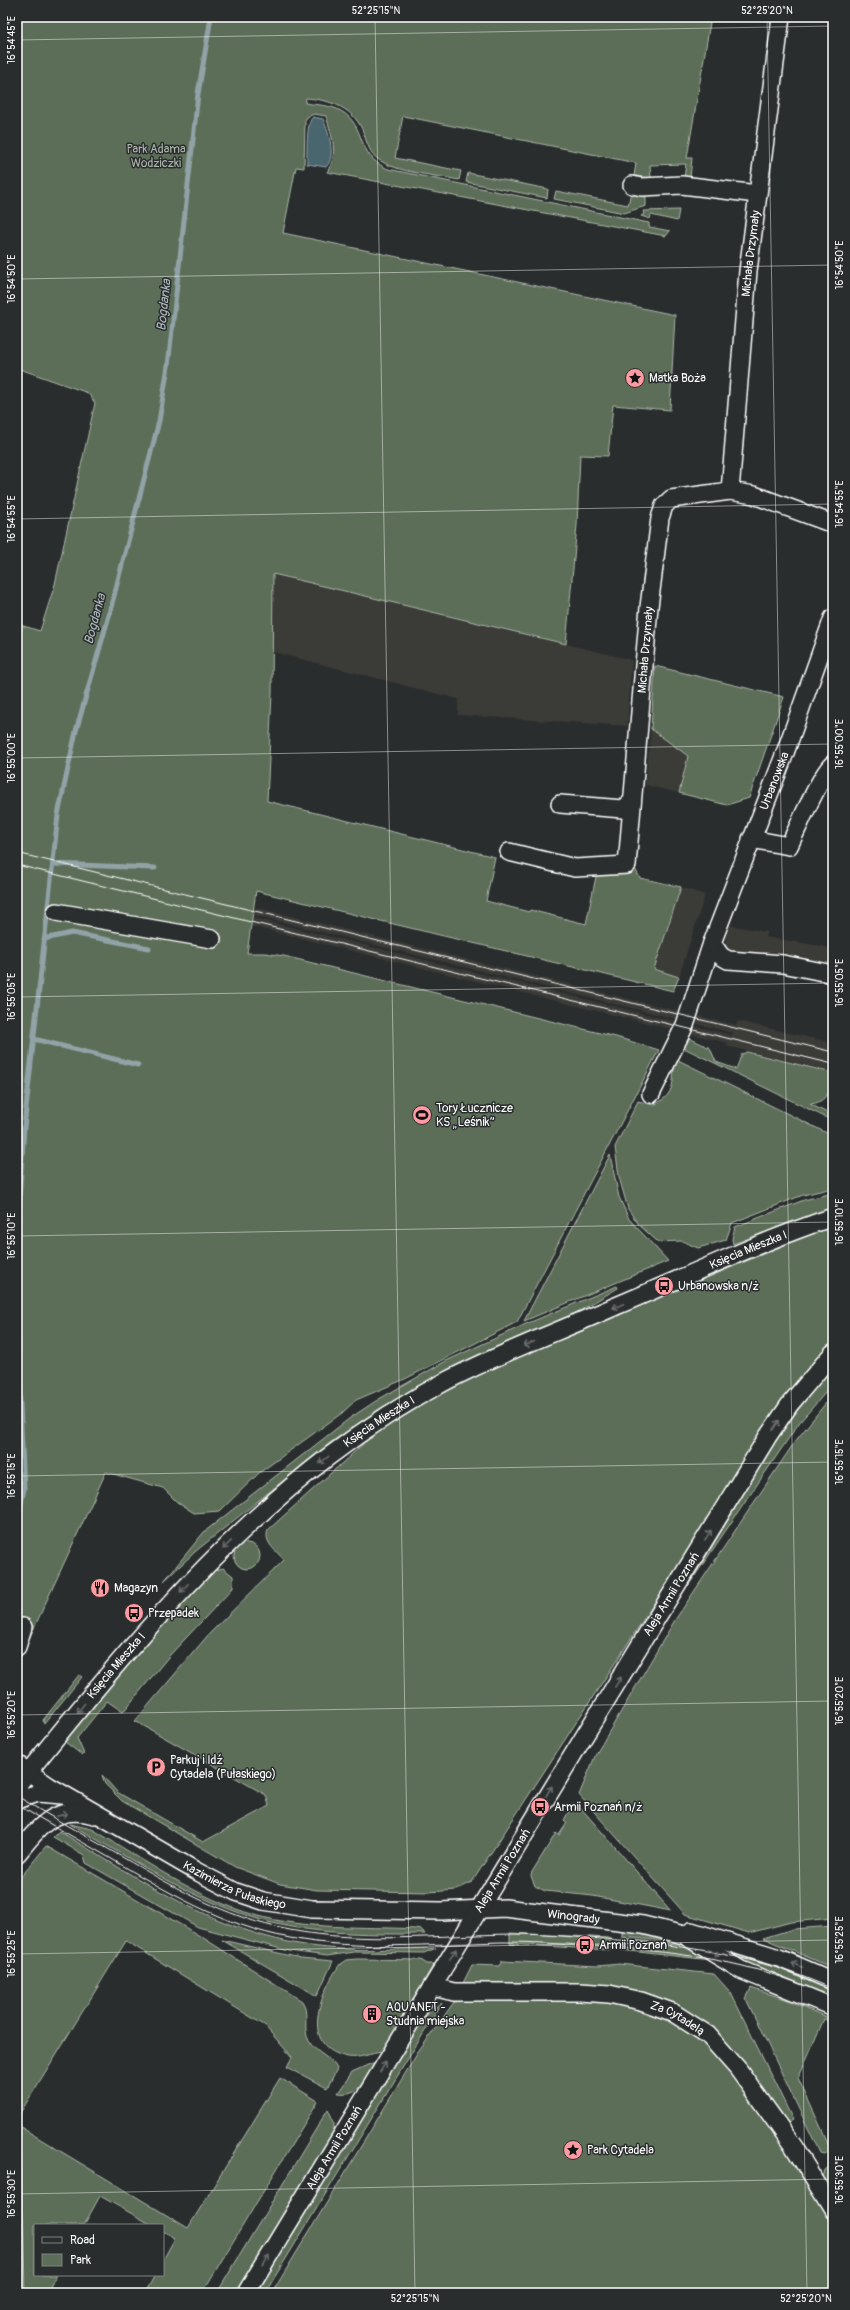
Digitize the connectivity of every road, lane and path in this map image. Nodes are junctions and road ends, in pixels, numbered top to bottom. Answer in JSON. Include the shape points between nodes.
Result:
{"nodes":[{"id":1,"x":780,"y":17,"type":"edge"},
{"id":2,"x":632,"y":185,"type":"dead end"},
{"id":3,"x":758,"y":194,"type":"junction"},
{"id":4,"x":730,"y":491,"type":"junction"},
{"id":5,"x":833,"y":524,"type":"edge"},
{"id":6,"x":833,"y":618,"type":"edge"},
{"id":7,"x":833,"y":764,"type":"edge"},
{"id":8,"x":632,"y":802,"type":"junction"},
{"id":9,"x":560,"y":804,"type":"dead end"},
{"id":10,"x":751,"y":839,"type":"junction"},
{"id":11,"x":509,"y":852,"type":"dead end"},
{"id":12,"x":56,"y":912,"type":"dead end"},
{"id":13,"x":212,"y":939,"type":"dead end"},
{"id":14,"x":712,"y":943,"type":"junction"},
{"id":15,"x":833,"y":974,"type":"edge"},
{"id":16,"x":651,"y":1094,"type":"dead end"},
{"id":17,"x":833,"y":1217,"type":"edge"},
{"id":18,"x":833,"y":1353,"type":"edge"},
{"id":19,"x":23,"y":1627,"type":"dead end"},
{"id":20,"x":17,"y":1647,"type":"edge"},
{"id":21,"x":23,"y":1768,"type":"edge"},
{"id":22,"x":17,"y":1786,"type":"edge"},
{"id":23,"x":66,"y":1796,"type":"junction"},
{"id":24,"x":17,"y":1800,"type":"edge"},
{"id":25,"x":104,"y":1818,"type":"junction"},
{"id":26,"x":17,"y":1854,"type":"edge"},
{"id":27,"x":480,"y":1910,"type":"junction"},
{"id":28,"x":667,"y":1930,"type":"junction"},
{"id":29,"x":833,"y":1981,"type":"edge"},
{"id":30,"x":433,"y":1987,"type":"junction"},
{"id":31,"x":833,"y":2007,"type":"edge"},
{"id":32,"x":833,"y":2210,"type":"edge"},
{"id":33,"x":246,"y":2293,"type":"edge"}],
"edges":[{"from":1,"to":3,"type":"street","name":"Michała Drzymały"},
{"from":2,"to":3,"type":"street","via":[[682,185]]},
{"from":3,"to":4,"type":"street","name":"Michała Drzymały","via":[[739,362]]},
{"from":4,"to":5,"type":"street","name":"Michała Drzymały","via":[[754,495]]},
{"from":4,"to":8,"type":"street","name":"Michała Drzymały","via":[[671,500],[664,506],[660,518],[649,607]]},
{"from":6,"to":10,"type":"street","name":"Urbanowska"},
{"from":7,"to":10,"type":"street","via":[[789,846]]},
{"from":8,"to":9,"type":"street","via":[[623,809]]},
{"from":8,"to":11,"type":"street","name":"Michała Drzymały","via":[[627,865],[574,868]]},
{"from":10,"to":14,"type":"street","name":"Urbanowska"},
{"from":12,"to":13,"type":"street"},
{"from":14,"to":15,"type":"street","via":[[721,956],[728,960],[783,964]]},
{"from":14,"to":16,"type":"street","name":"Urbanowska","via":[[685,1025]]},
{"from":17,"to":21,"type":"street","name":"Księcia Mieszka I","one_way":true,"via":[[732,1257],[457,1375],[354,1437],[277,1499],[190,1581]]},
{"from":27,"to":18,"type":"street","name":"Aleja Armii Poznań","one_way":true,"via":[[536,1813],[768,1436],[790,1404]]},
{"from":19,"to":20,"type":"street"},
{"from":21,"to":22,"type":"street"},
{"from":21,"to":23,"type":"street","name":"Kazimierza Pułaskiego"},
{"from":23,"to":24,"type":"street","via":[[38,1793]]},
{"from":23,"to":25,"type":"street","name":"Kazimierza Pułaskiego"},
{"from":26,"to":25,"type":"street","one_way":true,"via":[[50,1818],[74,1813]]},
{"from":25,"to":27,"type":"street","name":"Kazimierza Pułaskiego","via":[[217,1882],[245,1895],[272,1903],[312,1909]]},
{"from":27,"to":28,"type":"street","name":"Winogrady","via":[[505,1908],[627,1922]]},
{"from":30,"to":27,"type":"street","name":"Aleja Armii Poznań","one_way":true},
{"from":29,"to":28,"type":"street","name":"Winogrady","one_way":true,"via":[[750,1948],[689,1931]]},
{"from":28,"to":31,"type":"street","name":"Winogrady","one_way":true,"via":[[688,1937],[741,1970]]},
{"from":30,"to":32,"type":"street","name":"Za Cytadelą","via":[[454,1992],[609,1994],[641,2001],[672,2012],[708,2035],[738,2069],[794,2147]]},
{"from":33,"to":30,"type":"street","name":"Aleja Armii Poznań","one_way":true}]}
